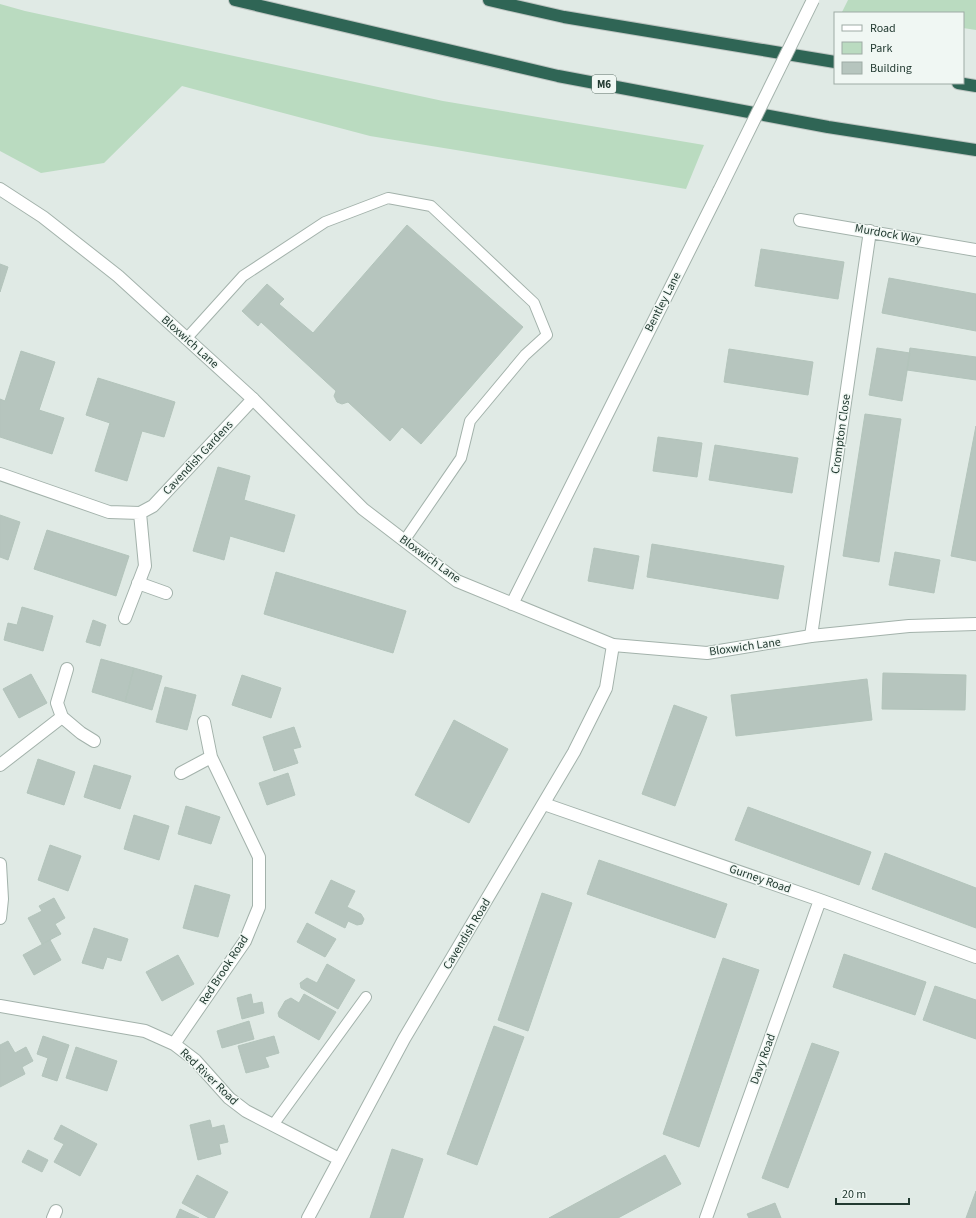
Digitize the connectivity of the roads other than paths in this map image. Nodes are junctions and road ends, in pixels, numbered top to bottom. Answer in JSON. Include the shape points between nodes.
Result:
{"nodes":[{"id":1,"x":235,"y":0,"type":"edge"},
{"id":2,"x":489,"y":0,"type":"edge"},
{"id":3,"x":814,"y":0,"type":"edge"},
{"id":4,"x":834,"y":62,"type":"edge"},
{"id":5,"x":964,"y":84,"type":"edge"},
{"id":6,"x":976,"y":86,"type":"edge"},
{"id":7,"x":976,"y":150,"type":"edge"},
{"id":8,"x":0,"y":189,"type":"edge"},
{"id":9,"x":800,"y":220,"type":"dead end"},
{"id":10,"x":870,"y":231,"type":"junction"},
{"id":11,"x":976,"y":250,"type":"edge"},
{"id":12,"x":186,"y":339,"type":"junction"},
{"id":13,"x":253,"y":399,"type":"junction"},
{"id":14,"x":0,"y":474,"type":"edge"},
{"id":15,"x":140,"y":513,"type":"junction"},
{"id":16,"x":404,"y":540,"type":"junction"},
{"id":17,"x":138,"y":583,"type":"junction"},
{"id":18,"x":166,"y":593,"type":"dead end"},
{"id":19,"x":512,"y":604,"type":"junction"},
{"id":20,"x":125,"y":618,"type":"dead end"},
{"id":21,"x":976,"y":624,"type":"edge"},
{"id":22,"x":811,"y":636,"type":"junction"},
{"id":23,"x":613,"y":645,"type":"junction"},
{"id":24,"x":67,"y":670,"type":"dead end"},
{"id":25,"x":62,"y":717,"type":"junction"},
{"id":26,"x":204,"y":722,"type":"dead end"},
{"id":27,"x":94,"y":741,"type":"dead end"},
{"id":28,"x":211,"y":757,"type":"junction"},
{"id":29,"x":0,"y":765,"type":"edge"},
{"id":30,"x":182,"y":773,"type":"dead end"},
{"id":31,"x":544,"y":804,"type":"junction"},
{"id":32,"x":0,"y":864,"type":"edge"},
{"id":33,"x":820,"y":900,"type":"junction"},
{"id":34,"x":0,"y":918,"type":"edge"},
{"id":35,"x":976,"y":957,"type":"edge"},
{"id":36,"x":366,"y":997,"type":"dead end"},
{"id":37,"x":0,"y":1006,"type":"edge"},
{"id":38,"x":174,"y":1044,"type":"junction"},
{"id":39,"x":273,"y":1125,"type":"junction"},
{"id":40,"x":339,"y":1159,"type":"junction"},
{"id":41,"x":308,"y":1218,"type":"edge"},
{"id":42,"x":706,"y":1218,"type":"edge"}],
"edges":[{"from":1,"to":7,"type":"highway","number":"M6","via":[[558,76],[828,126]]},
{"from":2,"to":4,"type":"highway","via":[[564,17]]},
{"from":3,"to":19,"type":"street","name":"Bentley Lane","bridge":true},
{"from":5,"to":6,"type":"highway"},
{"from":8,"to":12,"type":"street","name":"Bloxwich Lane","via":[[43,217],[118,276]]},
{"from":9,"to":10,"type":"street","name":"Murdock Way"},
{"from":10,"to":11,"type":"street","name":"Murdock Way"},
{"from":10,"to":22,"type":"street","name":"Crompton Close"},
{"from":12,"to":13,"type":"street","name":"Bloxwich Lane"},
{"from":12,"to":16,"type":"lane","via":[[242,276],[325,222],[388,198],[431,206],[437,210],[534,303],[547,335],[525,355],[470,421],[461,458]]},
{"from":13,"to":15,"type":"street","name":"Cavendish Gardens","via":[[153,506]]},
{"from":13,"to":16,"type":"street","name":"Bloxwich Lane","via":[[363,509]]},
{"from":14,"to":15,"type":"street","via":[[109,512]]},
{"from":15,"to":17,"type":"street","via":[[145,566]]},
{"from":16,"to":19,"type":"street","name":"Bloxwich Lane","via":[[457,582]]},
{"from":17,"to":18,"type":"street"},
{"from":17,"to":20,"type":"street"},
{"from":19,"to":23,"type":"street","name":"Bloxwich Lane"},
{"from":21,"to":22,"type":"street","name":"Bloxwich Lane","via":[[909,626]]},
{"from":22,"to":23,"type":"street","name":"Bloxwich Lane","via":[[707,653]]},
{"from":23,"to":31,"type":"street","name":"Cavendish Road","via":[[606,688]]},
{"from":24,"to":25,"type":"street","via":[[57,703]]},
{"from":25,"to":27,"type":"street"},
{"from":25,"to":29,"type":"street"},
{"from":26,"to":28,"type":"street","name":"Red Brook Road"},
{"from":28,"to":30,"type":"street"},
{"from":28,"to":38,"type":"street","name":"Red Brook Road","via":[[259,857],[259,907],[245,942]]},
{"from":31,"to":33,"type":"street","name":"Gurney Road"},
{"from":31,"to":40,"type":"street","name":"Cavendish Road","via":[[404,1039]]},
{"from":32,"to":34,"type":"street"},
{"from":33,"to":35,"type":"street","name":"Gurney Road"},
{"from":33,"to":42,"type":"street","name":"Davy Road"},
{"from":36,"to":39,"type":"lane"},
{"from":37,"to":38,"type":"street","name":"Red River Road","via":[[145,1031]]},
{"from":38,"to":39,"type":"street","name":"Red River Road","via":[[195,1060],[228,1098]]},
{"from":39,"to":40,"type":"street","name":"Red River Road"},
{"from":40,"to":41,"type":"street","name":"Cavendish Road"}]}
